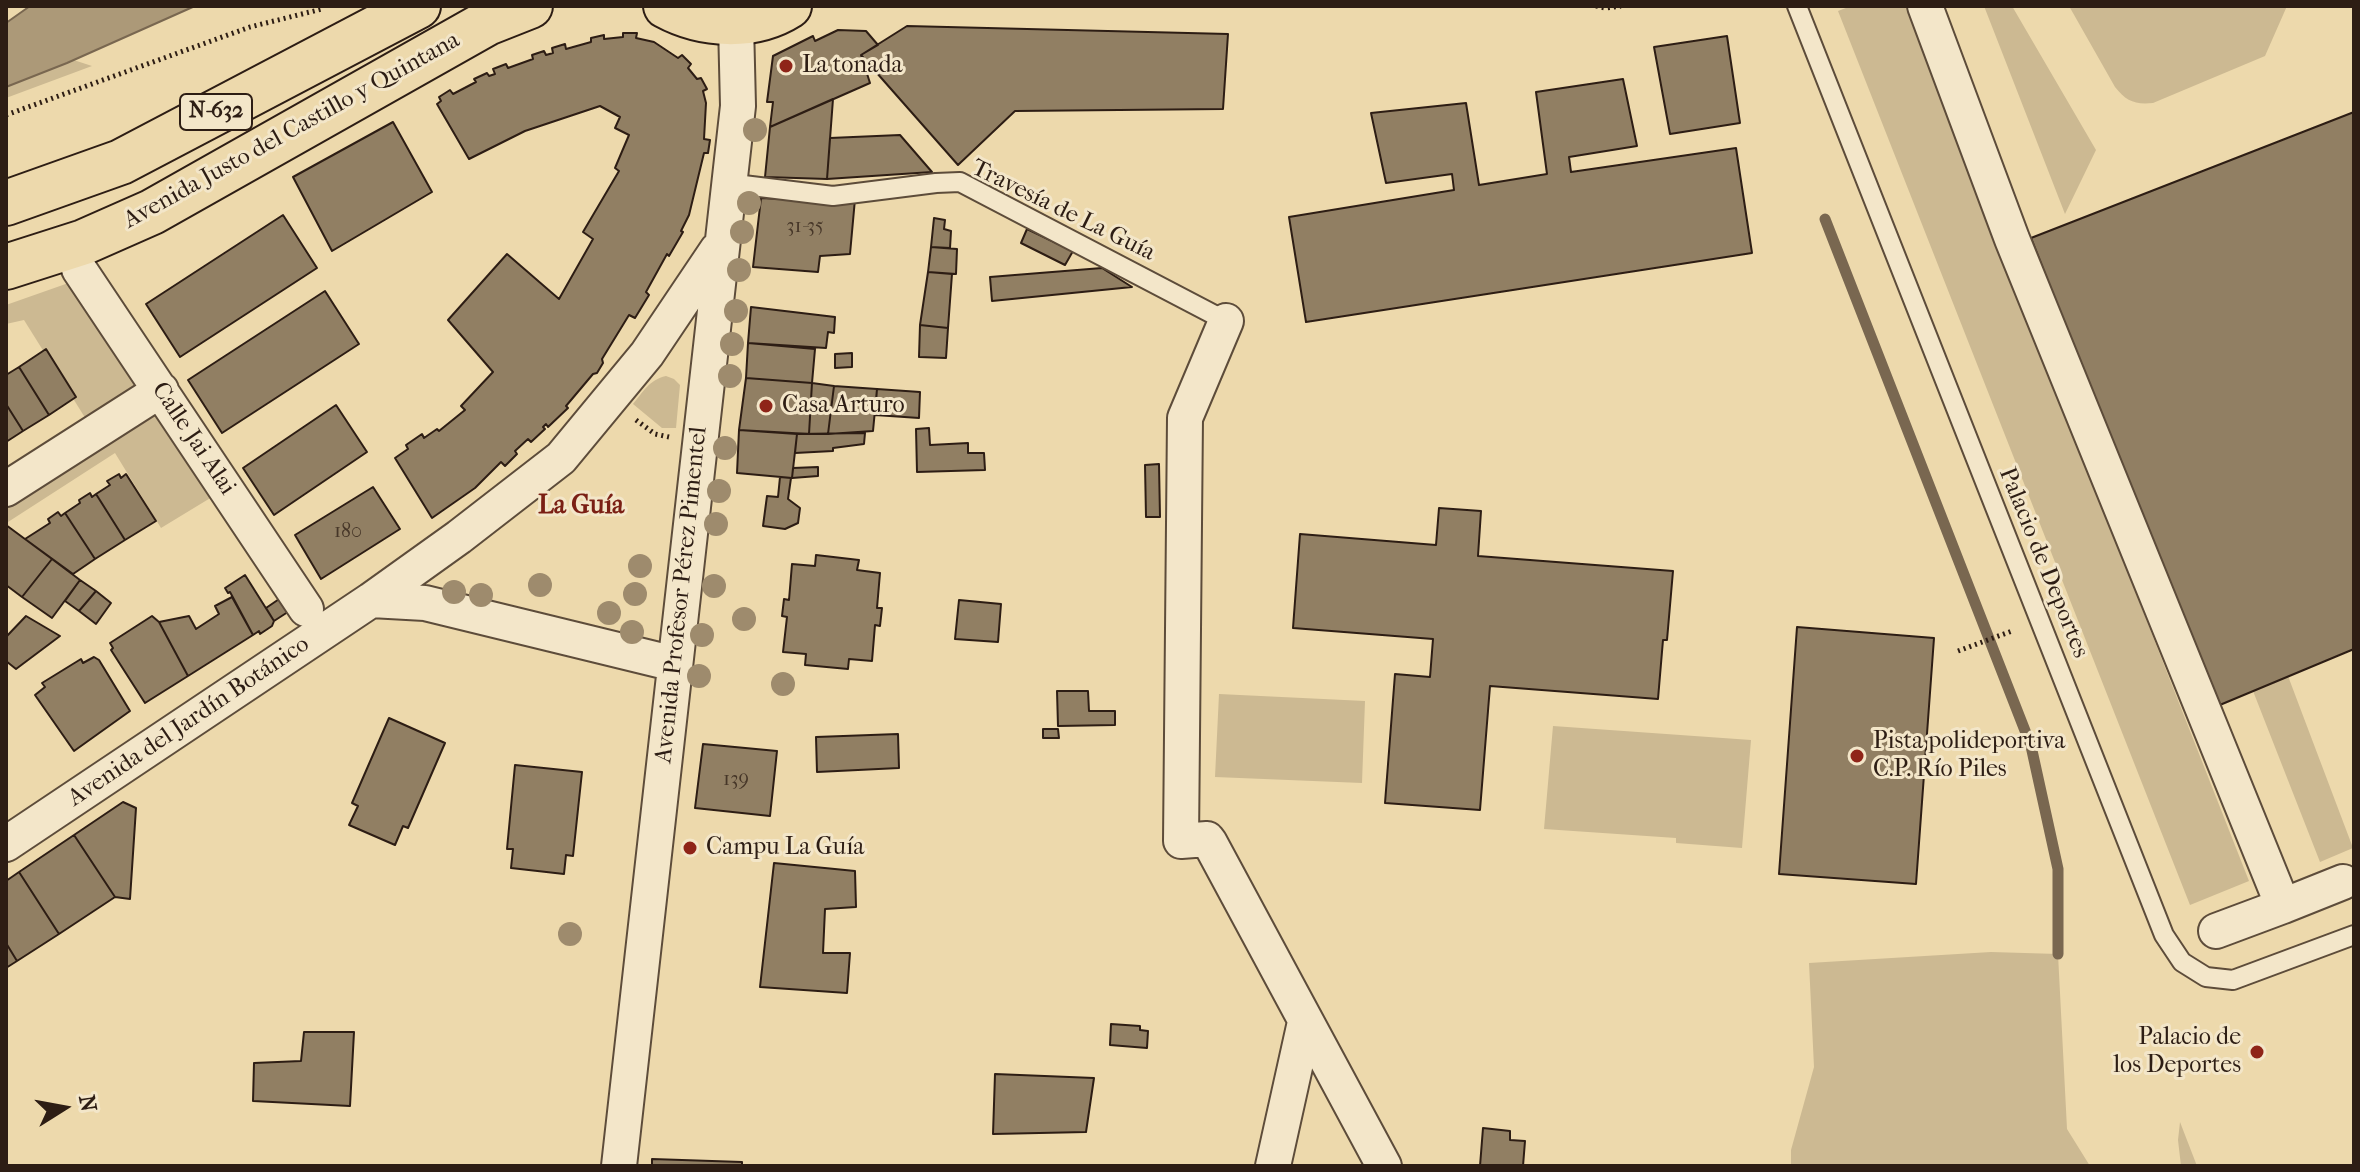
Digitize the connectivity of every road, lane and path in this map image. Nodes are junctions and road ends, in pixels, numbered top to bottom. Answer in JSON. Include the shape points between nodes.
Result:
{"nodes":[{"id":1,"x":334,"y":6,"type":"edge"},
{"id":2,"x":418,"y":6,"type":"edge"},
{"id":3,"x":530,"y":6,"type":"edge"},
{"id":4,"x":666,"y":6,"type":"edge"},
{"id":5,"x":789,"y":6,"type":"edge"},
{"id":6,"x":1596,"y":6,"type":"edge"},
{"id":7,"x":1621,"y":6,"type":"edge"},
{"id":8,"x":1797,"y":6,"type":"edge"},
{"id":9,"x":1925,"y":6,"type":"edge"},
{"id":10,"x":736,"y":24,"type":"junction"},
{"id":11,"x":6,"y":115,"type":"edge"},
{"id":12,"x":727,"y":183,"type":"junction"},
{"id":13,"x":6,"y":203,"type":"edge"},
{"id":14,"x":720,"y":246,"type":"junction"},
{"id":15,"x":6,"y":267,"type":"edge"},
{"id":16,"x":79,"y":269,"type":"dead end"},
{"id":17,"x":1226,"y":321,"type":"joint"},
{"id":18,"x":161,"y":390,"type":"junction"},
{"id":19,"x":609,"y":400,"type":"junction"},
{"id":20,"x":699,"y":442,"type":"junction"},
{"id":21,"x":6,"y":489,"type":"edge"},
{"id":22,"x":371,"y":600,"type":"junction"},
{"id":23,"x":306,"y":609,"type":"dead end"},
{"id":24,"x":2012,"y":631,"type":"dead end"},
{"id":25,"x":1958,"y":651,"type":"dead end"},
{"id":26,"x":675,"y":664,"type":"junction"},
{"id":27,"x":6,"y":844,"type":"edge"},
{"id":28,"x":2343,"y":882,"type":"dead end"},
{"id":29,"x":2283,"y":906,"type":"junction"},
{"id":30,"x":2216,"y":931,"type":"dead end"},
{"id":31,"x":2354,"y":935,"type":"edge"},
{"id":32,"x":1305,"y":1022,"type":"junction"},
{"id":33,"x":619,"y":1166,"type":"edge"},
{"id":34,"x":1273,"y":1166,"type":"edge"},
{"id":35,"x":1384,"y":1166,"type":"edge"}],
"edges":[{"from":1,"to":11,"type":"path","via":[[250,27]]},
{"from":2,"to":13,"type":"main road","name":"Avenida Justo del Castillo y Quintana","number":"N-632","via":[[121,162]]},
{"from":3,"to":15,"type":"main road","name":"Avenida Justo del Castillo y Quintana","number":"N-632","via":[[487,23],[152,212],[84,242]]},
{"from":4,"to":10,"type":"main road","via":[[685,16]]},
{"from":5,"to":10,"type":"main road","via":[[778,14]]},
{"from":6,"to":7,"type":"path"},
{"from":8,"to":31,"type":"lane","name":"Palacio de Deportes","via":[[2164,935],[2182,962],[2206,977],[2233,980]]},
{"from":9,"to":29,"type":"street","via":[[2012,239]]},
{"from":10,"to":12,"type":"street","name":"Avenida Profesor Pérez Pimentel","via":[[738,106]]},
{"from":12,"to":14,"type":"street","name":"Avenida Profesor Pérez Pimentel"},
{"from":12,"to":17,"type":"lane","name":"Travesía de La Guía","via":[[833,196],[960,182]]},
{"from":14,"to":19,"type":"street","name":"Avenida del Jardín Botánico"},
{"from":14,"to":20,"type":"street","name":"Avenida Profesor Pérez Pimentel"},
{"from":16,"to":18,"type":"street","name":"Calle Jai Alai"},
{"from":17,"to":32,"type":"street","via":[[1185,418],[1181,841],[1207,839]]},
{"from":18,"to":21,"type":"street"},
{"from":18,"to":23,"type":"street","name":"Calle Jai Alai"},
{"from":19,"to":20,"type":"path","via":[[655,434]]},
{"from":19,"to":22,"type":"street","name":"Avenida del Jardín Botánico","via":[[561,458]]},
{"from":20,"to":26,"type":"street","name":"Avenida Profesor Pérez Pimentel"},
{"from":22,"to":26,"type":"street","via":[[425,603]]},
{"from":22,"to":27,"type":"street","name":"Avenida del Jardín Botánico"},
{"from":24,"to":25,"type":"path"},
{"from":26,"to":33,"type":"street","name":"Avenida Profesor Pérez Pimentel"},
{"from":28,"to":29,"type":"street"},
{"from":29,"to":30,"type":"street"},
{"from":32,"to":34,"type":"street"},
{"from":32,"to":35,"type":"street"}]}
